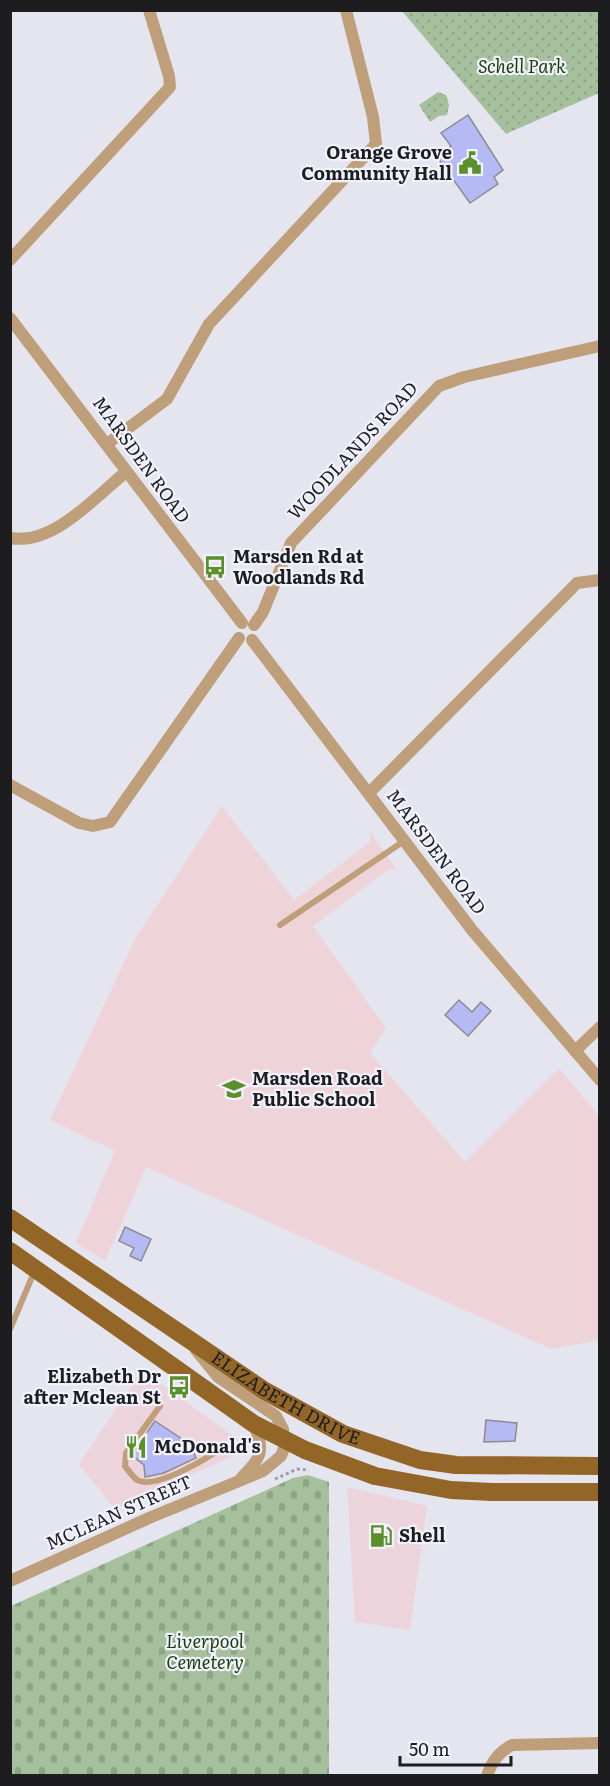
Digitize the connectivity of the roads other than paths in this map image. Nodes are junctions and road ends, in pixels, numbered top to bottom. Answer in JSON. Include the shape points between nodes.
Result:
{"nodes":[{"id":1,"x":149,"y":10,"type":"edge"},
{"id":2,"x":346,"y":10,"type":"edge"},
{"id":3,"x":10,"y":260,"type":"edge"},
{"id":4,"x":10,"y":318,"type":"edge"},
{"id":5,"x":600,"y":346,"type":"edge"},
{"id":6,"x":107,"y":444,"type":"junction"},
{"id":7,"x":126,"y":472,"type":"junction"},
{"id":8,"x":10,"y":538,"type":"edge"},
{"id":9,"x":600,"y":580,"type":"edge"},
{"id":10,"x":248,"y":624,"type":"junction"},
{"id":11,"x":245,"y":639,"type":"junction"},
{"id":12,"x":10,"y":785,"type":"edge"},
{"id":13,"x":369,"y":793,"type":"junction"},
{"id":14,"x":404,"y":840,"type":"junction"},
{"id":15,"x":280,"y":926,"type":"dead end"},
{"id":16,"x":600,"y":1027,"type":"edge"},
{"id":17,"x":575,"y":1051,"type":"junction"},
{"id":18,"x":600,"y":1080,"type":"edge"},
{"id":19,"x":10,"y":1218,"type":"edge"},
{"id":20,"x":12,"y":1257,"type":"edge"},
{"id":21,"x":35,"y":1270,"type":"junction"},
{"id":22,"x":10,"y":1329,"type":"edge"},
{"id":23,"x":190,"y":1342,"type":"junction"},
{"id":24,"x":160,"y":1406,"type":"dead end"},
{"id":25,"x":254,"y":1424,"type":"junction"},
{"id":26,"x":284,"y":1440,"type":"junction"},
{"id":27,"x":216,"y":1452,"type":"dead end"},
{"id":28,"x":600,"y":1466,"type":"edge"},
{"id":29,"x":242,"y":1478,"type":"junction"},
{"id":30,"x":600,"y":1492,"type":"edge"},
{"id":31,"x":10,"y":1581,"type":"edge"},
{"id":32,"x":600,"y":1743,"type":"edge"},
{"id":33,"x":487,"y":1776,"type":"edge"}],
"edges":[{"from":1,"to":3,"type":"street","via":[[170,87]]},
{"from":2,"to":6,"type":"street","via":[[376,144],[209,324],[167,399]]},
{"from":4,"to":6,"type":"street","name":"MARSDEN ROAD"},
{"from":5,"to":10,"type":"street","name":"WOODLANDS ROAD","via":[[439,386],[291,543],[263,612]]},
{"from":6,"to":7,"type":"street","name":"MARSDEN ROAD"},
{"from":7,"to":8,"type":"street","via":[[53,532],[27,541]]},
{"from":7,"to":10,"type":"street","name":"MARSDEN ROAD"},
{"from":9,"to":13,"type":"street","via":[[577,583]]},
{"from":10,"to":11,"type":"street","via":[[256,633]]},
{"from":10,"to":11,"type":"street","via":[[237,630]]},
{"from":11,"to":12,"type":"street","via":[[110,822],[93,826],[79,823]]},
{"from":11,"to":13,"type":"street","name":"MARSDEN ROAD"},
{"from":13,"to":14,"type":"street","name":"MARSDEN ROAD"},
{"from":14,"to":15,"type":"lane"},
{"from":14,"to":17,"type":"street","name":"MARSDEN ROAD","via":[[472,930]]},
{"from":16,"to":17,"type":"street"},
{"from":17,"to":18,"type":"street","name":"MARSDEN ROAD"},
{"from":19,"to":23,"type":"main road","name":"ELIZABETH DRIVE"},
{"from":20,"to":21,"type":"main road","name":"ELIZABETH DRIVE"},
{"from":21,"to":22,"type":"lane"},
{"from":21,"to":25,"type":"main road","name":"ELIZABETH DRIVE"},
{"from":23,"to":26,"type":"street","via":[[218,1377],[276,1416]]},
{"from":23,"to":28,"type":"main road","name":"ELIZABETH DRIVE","via":[[303,1414],[386,1451],[456,1465]]},
{"from":24,"to":27,"type":"lane","via":[[126,1454],[125,1466],[137,1480],[160,1480]]},
{"from":25,"to":26,"type":"main road","name":"ELIZABETH DRIVE"},
{"from":25,"to":29,"type":"street","via":[[261,1451]]},
{"from":26,"to":29,"type":"street","name":"MCLEAN STREET","via":[[281,1456],[273,1464]]},
{"from":26,"to":30,"type":"main road","name":"ELIZABETH DRIVE","via":[[345,1466],[410,1484],[492,1492]]},
{"from":29,"to":31,"type":"street","name":"MCLEAN STREET"},
{"from":32,"to":33,"type":"street","via":[[512,1745],[492,1761]]}]}
